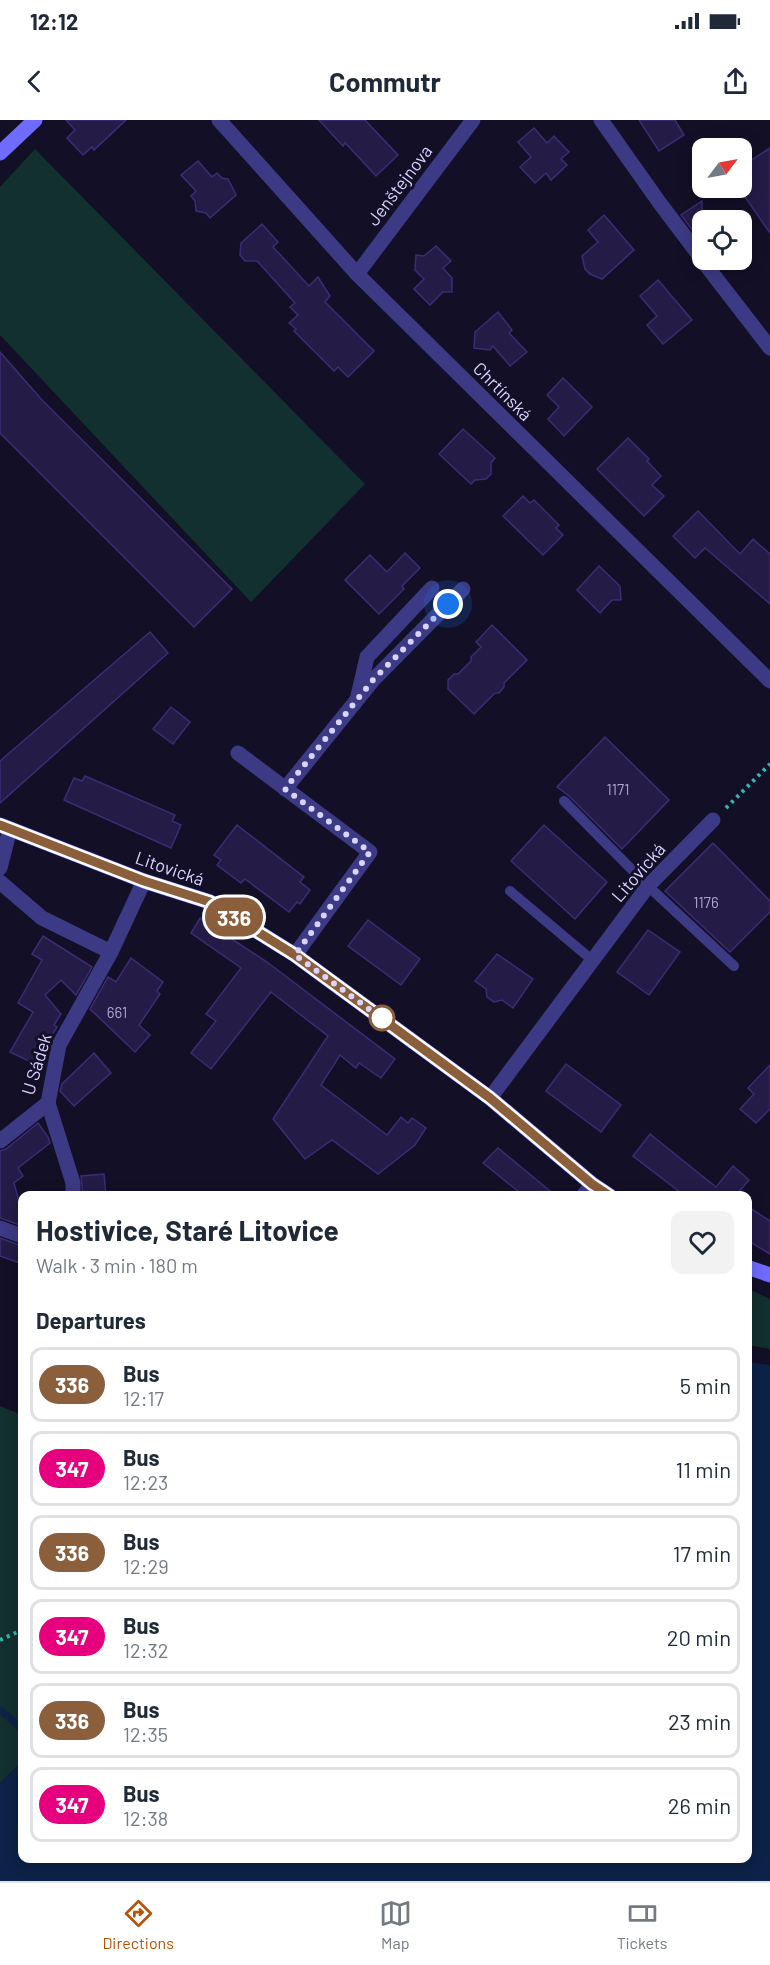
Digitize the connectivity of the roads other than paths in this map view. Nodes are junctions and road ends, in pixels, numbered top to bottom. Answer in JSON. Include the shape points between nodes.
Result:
{"nodes":[{"id":1,"x":35,"y":120,"type":"edge"},
{"id":2,"x":219,"y":120,"type":"edge"},
{"id":3,"x":472,"y":120,"type":"edge"},
{"id":4,"x":601,"y":120,"type":"edge"},
{"id":5,"x":0,"y":153,"type":"edge"},
{"id":6,"x":692,"y":246,"type":"edge"},
{"id":7,"x":710,"y":270,"type":"edge"},
{"id":8,"x":357,"y":274,"type":"junction"},
{"id":9,"x":770,"y":348,"type":"edge"},
{"id":10,"x":432,"y":588,"type":"dead end"},
{"id":11,"x":463,"y":589,"type":"dead end"},
{"id":12,"x":770,"y":681,"type":"edge"},
{"id":13,"x":358,"y":699,"type":"junction"},
{"id":14,"x":238,"y":753,"type":"dead end"},
{"id":15,"x":285,"y":789,"type":"junction"},
{"id":16,"x":564,"y":801,"type":"dead end"},
{"id":17,"x":713,"y":820,"type":"road end"},
{"id":18,"x":3,"y":831,"type":"edge"},
{"id":19,"x":0,"y":868,"type":"edge"},
{"id":20,"x":144,"y":881,"type":"junction"},
{"id":21,"x":0,"y":882,"type":"edge"},
{"id":22,"x":648,"y":886,"type":"junction"},
{"id":23,"x":510,"y":891,"type":"dead end"},
{"id":24,"x":111,"y":952,"type":"junction"},
{"id":25,"x":295,"y":955,"type":"junction"},
{"id":26,"x":592,"y":960,"type":"junction"},
{"id":27,"x":734,"y":966,"type":"dead end"},
{"id":28,"x":490,"y":1098,"type":"junction"},
{"id":29,"x":48,"y":1103,"type":"junction"},
{"id":30,"x":0,"y":1141,"type":"edge"},
{"id":31,"x":588,"y":1190,"type":"edge"},
{"id":32,"x":73,"y":1191,"type":"edge"},
{"id":33,"x":0,"y":1228,"type":"edge"},
{"id":34,"x":18,"y":1235,"type":"edge"},
{"id":35,"x":752,"y":1269,"type":"edge"},
{"id":36,"x":770,"y":1275,"type":"edge"}],
"edges":[{"from":1,"to":5,"type":"street"},
{"from":2,"to":8,"type":"street","name":"Chrtínská"},
{"from":3,"to":8,"type":"street","name":"Jenštejnova"},
{"from":4,"to":6,"type":"street"},
{"from":7,"to":9,"type":"street"},
{"from":8,"to":12,"type":"street","name":"Chrtínská"},
{"from":10,"to":13,"type":"street","via":[[367,657]]},
{"from":11,"to":13,"type":"street"},
{"from":13,"to":15,"type":"street"},
{"from":14,"to":15,"type":"street"},
{"from":15,"to":25,"type":"street","via":[[370,852]]},
{"from":16,"to":22,"type":"lane"},
{"from":17,"to":22,"type":"street","name":"Litovická"},
{"from":18,"to":19,"type":"street"},
{"from":18,"to":20,"type":"street","name":"Litovická"},
{"from":20,"to":24,"type":"street","name":"U Sádek"},
{"from":20,"to":25,"type":"street","name":"Litovická","via":[[210,902]]},
{"from":21,"to":24,"type":"street","via":[[42,918]]},
{"from":22,"to":26,"type":"street","name":"Litovická"},
{"from":22,"to":27,"type":"lane"},
{"from":23,"to":26,"type":"lane"},
{"from":24,"to":29,"type":"street","name":"U Sádek","via":[[59,1045]]},
{"from":25,"to":28,"type":"street","name":"Litovická"},
{"from":26,"to":28,"type":"street","name":"Litovická"},
{"from":28,"to":31,"type":"street","name":"Litovická"},
{"from":29,"to":30,"type":"street","name":"U Sádek"},
{"from":29,"to":32,"type":"street"},
{"from":33,"to":34,"type":"street"},
{"from":35,"to":36,"type":"street"}]}
